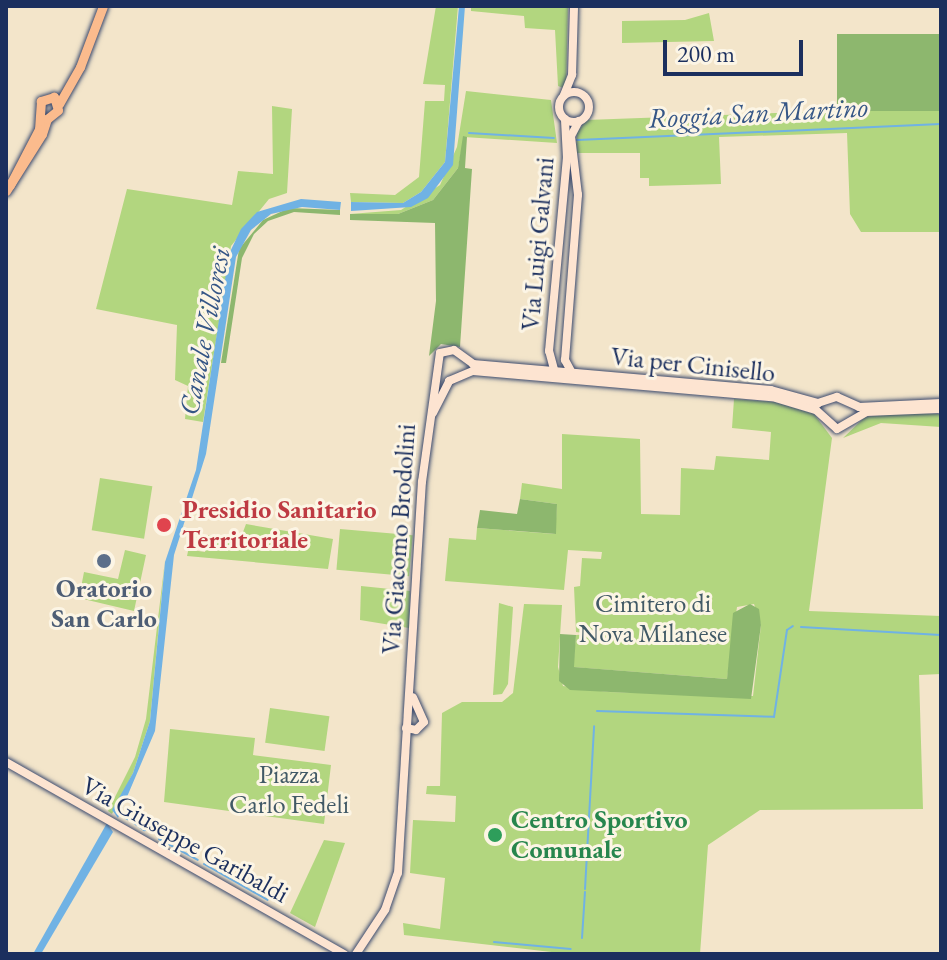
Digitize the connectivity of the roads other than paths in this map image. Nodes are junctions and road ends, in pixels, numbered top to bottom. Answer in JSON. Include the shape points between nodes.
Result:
{"nodes":[{"id":1,"x":103,"y":6,"type":"edge"},
{"id":2,"x":574,"y":6,"type":"edge"},
{"id":3,"x":572,"y":75,"type":"junction"},
{"id":4,"x":581,"y":94,"type":"junction"},
{"id":5,"x":564,"y":95,"type":"junction"},
{"id":6,"x":56,"y":101,"type":"junction"},
{"id":7,"x":46,"y":114,"type":"junction"},
{"id":8,"x":565,"y":119,"type":"junction"},
{"id":9,"x":579,"y":121,"type":"junction"},
{"id":10,"x":569,"y":137,"type":"junction"},
{"id":11,"x":8,"y":188,"type":"edge"},
{"id":12,"x":549,"y":355,"type":"junction"},
{"id":13,"x":463,"y":358,"type":"junction"},
{"id":14,"x":565,"y":360,"type":"junction"},
{"id":15,"x":436,"y":368,"type":"junction"},
{"id":16,"x":536,"y":373,"type":"junction"},
{"id":17,"x":555,"y":373,"type":"junction"},
{"id":18,"x":456,"y":376,"type":"junction"},
{"id":19,"x":574,"y":377,"type":"junction"},
{"id":20,"x":826,"y":402,"type":"junction"},
{"id":21,"x":850,"y":403,"type":"junction"},
{"id":22,"x":941,"y":406,"type":"edge"},
{"id":23,"x":822,"y":415,"type":"junction"},
{"id":24,"x":853,"y":418,"type":"junction"},
{"id":25,"x":417,"y":711,"type":"junction"},
{"id":26,"x":406,"y":713,"type":"junction"},
{"id":27,"x":406,"y":728,"type":"junction"},
{"id":28,"x":417,"y":730,"type":"junction"},
{"id":29,"x":6,"y":762,"type":"edge"},
{"id":30,"x":399,"y":864,"type":"junction"},
{"id":31,"x":397,"y":895,"type":"junction"},
{"id":32,"x":344,"y":954,"type":"edge"},
{"id":33,"x":358,"y":954,"type":"edge"}],
"edges":[{"from":1,"to":6,"type":"main road","via":[[85,53]]},
{"from":2,"to":3,"type":"main road"},
{"from":3,"to":4,"type":"main road"},
{"from":3,"to":5,"type":"main road"},
{"from":4,"to":5,"type":"main road"},
{"from":4,"to":9,"type":"main road","via":[[589,109]]},
{"from":5,"to":8,"type":"main road","via":[[559,107]]},
{"from":6,"to":7,"type":"main road"},
{"from":6,"to":7,"type":"main road","via":[[42,99]]},
{"from":7,"to":11,"type":"main road"},
{"from":8,"to":9,"type":"main road"},
{"from":8,"to":10,"type":"main road"},
{"from":9,"to":10,"type":"main road"},
{"from":10,"to":12,"type":"main road","name":"Via Luigi Galvani"},
{"from":10,"to":14,"type":"main road","name":"Via Luigi Galvani","via":[[578,195]]},
{"from":12,"to":16,"type":"main road","name":"Via Luigi Galvani"},
{"from":12,"to":17,"type":"main road","name":"Via Luigi Galvani"},
{"from":13,"to":15,"type":"main road","name":"Via per Cinisello","via":[[445,350],[437,357]]},
{"from":13,"to":16,"type":"main road","name":"Via per Cinisello"},
{"from":13,"to":18,"type":"main road"},
{"from":14,"to":17,"type":"main road","name":"Via Luigi Galvani"},
{"from":14,"to":19,"type":"main road","name":"Via Luigi Galvani"},
{"from":15,"to":18,"type":"main road","name":"Via per Cinisello"},
{"from":15,"to":26,"type":"main road","name":"Via Giacomo Brodolini","via":[[422,482]]},
{"from":16,"to":17,"type":"main road","name":"Via per Cinisello"},
{"from":16,"to":18,"type":"main road","name":"Via per Cinisello"},
{"from":16,"to":19,"type":"main road","name":"Via per Cinisello"},
{"from":17,"to":19,"type":"main road","name":"Via per Cinisello"},
{"from":18,"to":25,"type":"main road","name":"Via Giacomo Brodolini","via":[[439,395],[431,426],[418,595],[413,700]]},
{"from":19,"to":20,"type":"main road","name":"Via per Cinisello","via":[[771,390]]},
{"from":19,"to":23,"type":"main road","name":"Via per Cinisello","via":[[772,397]]},
{"from":20,"to":21,"type":"main road","name":"Via per Cinisello","via":[[837,397]]},
{"from":20,"to":23,"type":"main road"},
{"from":21,"to":22,"type":"main road","name":"Via per Cinisello"},
{"from":21,"to":24,"type":"main road"},
{"from":22,"to":24,"type":"main road","name":"Via per Cinisello"},
{"from":23,"to":24,"type":"main road","name":"Via per Cinisello","via":[[837,429]]},
{"from":25,"to":26,"type":"main road"},
{"from":25,"to":28,"type":"main road","name":"Via Giacomo Brodolini","via":[[424,721]]},
{"from":26,"to":27,"type":"main road","name":"Via Giacomo Brodolini"},
{"from":27,"to":28,"type":"main road"},
{"from":27,"to":30,"type":"main road"},
{"from":28,"to":31,"type":"main road","via":[[411,741]]},
{"from":29,"to":32,"type":"main road","name":"Via Giuseppe Garibaldi"},
{"from":30,"to":31,"type":"main road"},
{"from":30,"to":33,"type":"main road","via":[[392,896]]},
{"from":31,"to":33,"type":"main road"}]}
